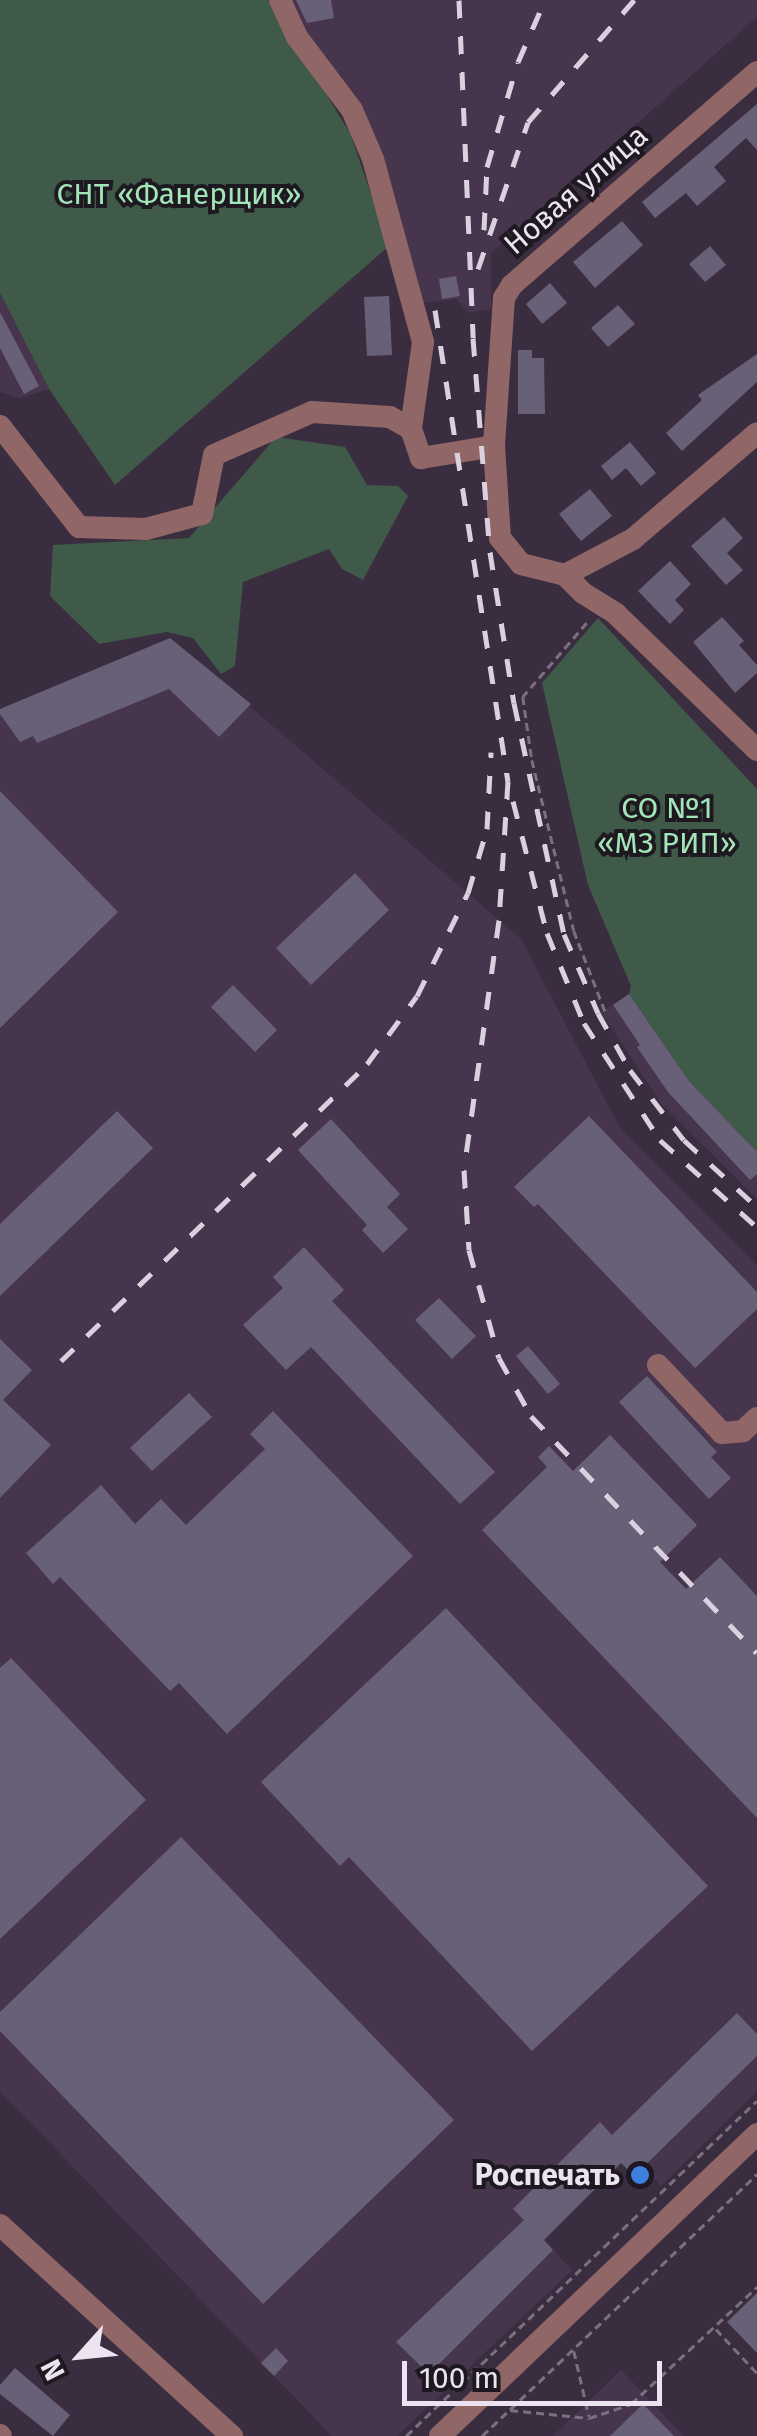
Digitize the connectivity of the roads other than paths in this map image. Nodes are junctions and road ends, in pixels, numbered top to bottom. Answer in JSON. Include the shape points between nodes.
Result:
{"nodes":[{"id":1,"x":280,"y":0,"type":"edge"},
{"id":2,"x":757,"y":72,"type":"edge"},
{"id":3,"x":0,"y":426,"type":"edge"},
{"id":4,"x":410,"y":429,"type":"junction"},
{"id":5,"x":757,"y":433,"type":"edge"},
{"id":6,"x":494,"y":446,"type":"junction"},
{"id":7,"x":565,"y":574,"type":"junction"},
{"id":8,"x":757,"y":750,"type":"edge"},
{"id":9,"x":658,"y":1364,"type":"dead end"},
{"id":10,"x":757,"y":1418,"type":"edge"},
{"id":11,"x":757,"y":2134,"type":"edge"},
{"id":12,"x":0,"y":2226,"type":"edge"},
{"id":13,"x":232,"y":2436,"type":"edge"},
{"id":14,"x":440,"y":2436,"type":"edge"}],
"edges":[{"from":1,"to":4,"type":"street","via":[[297,37],[352,110],[373,159],[423,342]]},
{"from":2,"to":6,"type":"street","name":"Новая улица","via":[[512,285],[504,298]]},
{"from":3,"to":4,"type":"street","via":[[79,527],[146,529],[202,514],[214,454],[312,412],[390,417]]},
{"from":4,"to":6,"type":"street","via":[[421,458]]},
{"from":5,"to":7,"type":"street","via":[[633,539]]},
{"from":6,"to":7,"type":"street","name":"Новая улица","via":[[500,538],[521,564]]},
{"from":7,"to":8,"type":"street"},
{"from":9,"to":10,"type":"street","via":[[722,1432],[744,1431]]},
{"from":11,"to":14,"type":"street"},
{"from":12,"to":13,"type":"street"}]}
